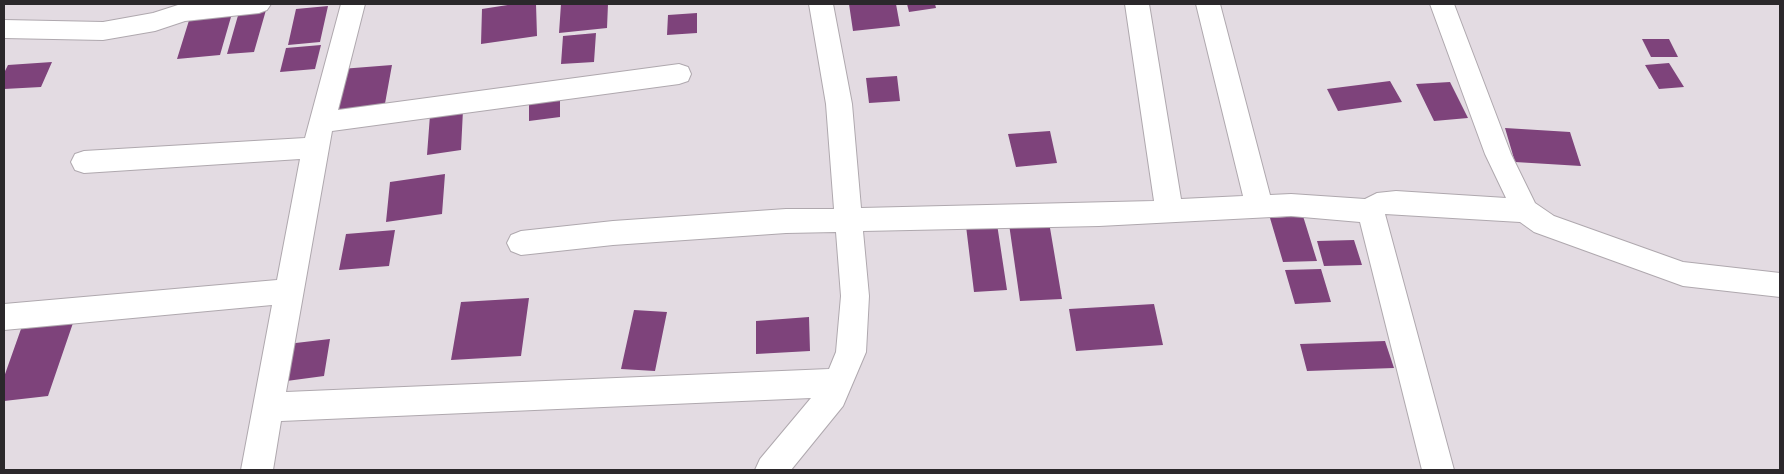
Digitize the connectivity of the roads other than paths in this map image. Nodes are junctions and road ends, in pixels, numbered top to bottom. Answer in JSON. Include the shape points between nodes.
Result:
{"nodes":[{"id":1,"x":259,"y":4,"type":"edge"},
{"id":2,"x":353,"y":4,"type":"edge"},
{"id":3,"x":821,"y":4,"type":"edge"},
{"id":4,"x":1137,"y":4,"type":"edge"},
{"id":5,"x":1208,"y":4,"type":"edge"},
{"id":6,"x":1442,"y":4,"type":"edge"},
{"id":7,"x":4,"y":29,"type":"edge"},
{"id":8,"x":679,"y":74,"type":"dead end"},
{"id":9,"x":321,"y":122,"type":"junction"},
{"id":10,"x":315,"y":148,"type":"junction"},
{"id":11,"x":84,"y":162,"type":"dead end"},
{"id":12,"x":1259,"y":205,"type":"junction"},
{"id":13,"x":1169,"y":210,"type":"junction"},
{"id":14,"x":1371,"y":211,"type":"junction"},
{"id":15,"x":1525,"y":211,"type":"junction"},
{"id":16,"x":848,"y":220,"type":"junction"},
{"id":17,"x":521,"y":243,"type":"dead end"},
{"id":18,"x":1780,"y":285,"type":"edge"},
{"id":19,"x":291,"y":291,"type":"junction"},
{"id":20,"x":4,"y":318,"type":"edge"},
{"id":21,"x":837,"y":383,"type":"junction"},
{"id":22,"x":269,"y":408,"type":"junction"},
{"id":23,"x":257,"y":470,"type":"edge"},
{"id":24,"x":771,"y":470,"type":"edge"},
{"id":25,"x":1438,"y":470,"type":"edge"}],
"edges":[{"from":1,"to":7,"type":"street","via":[[183,12],[155,22],[102,31]]},
{"from":2,"to":9,"type":"street"},
{"from":3,"to":16,"type":"street","via":[[839,104]]},
{"from":4,"to":13,"type":"street"},
{"from":5,"to":12,"type":"street"},
{"from":6,"to":15,"type":"street","via":[[1498,154]]},
{"from":8,"to":9,"type":"street"},
{"from":9,"to":10,"type":"street"},
{"from":10,"to":11,"type":"street"},
{"from":10,"to":19,"type":"street"},
{"from":12,"to":13,"type":"street"},
{"from":12,"to":14,"type":"street"},
{"from":13,"to":16,"type":"street","via":[[1089,215]]},
{"from":14,"to":15,"type":"street","via":[[1377,204],[1396,202]]},
{"from":14,"to":25,"type":"street"},
{"from":15,"to":18,"type":"street","via":[[1544,224],[1683,274]]},
{"from":16,"to":17,"type":"street","via":[[709,225]]},
{"from":16,"to":21,"type":"street","via":[[854,296],[851,352]]},
{"from":19,"to":20,"type":"street"},
{"from":19,"to":22,"type":"street"},
{"from":21,"to":22,"type":"street"},
{"from":21,"to":24,"type":"street","via":[[832,396]]},
{"from":22,"to":23,"type":"street"}]}
